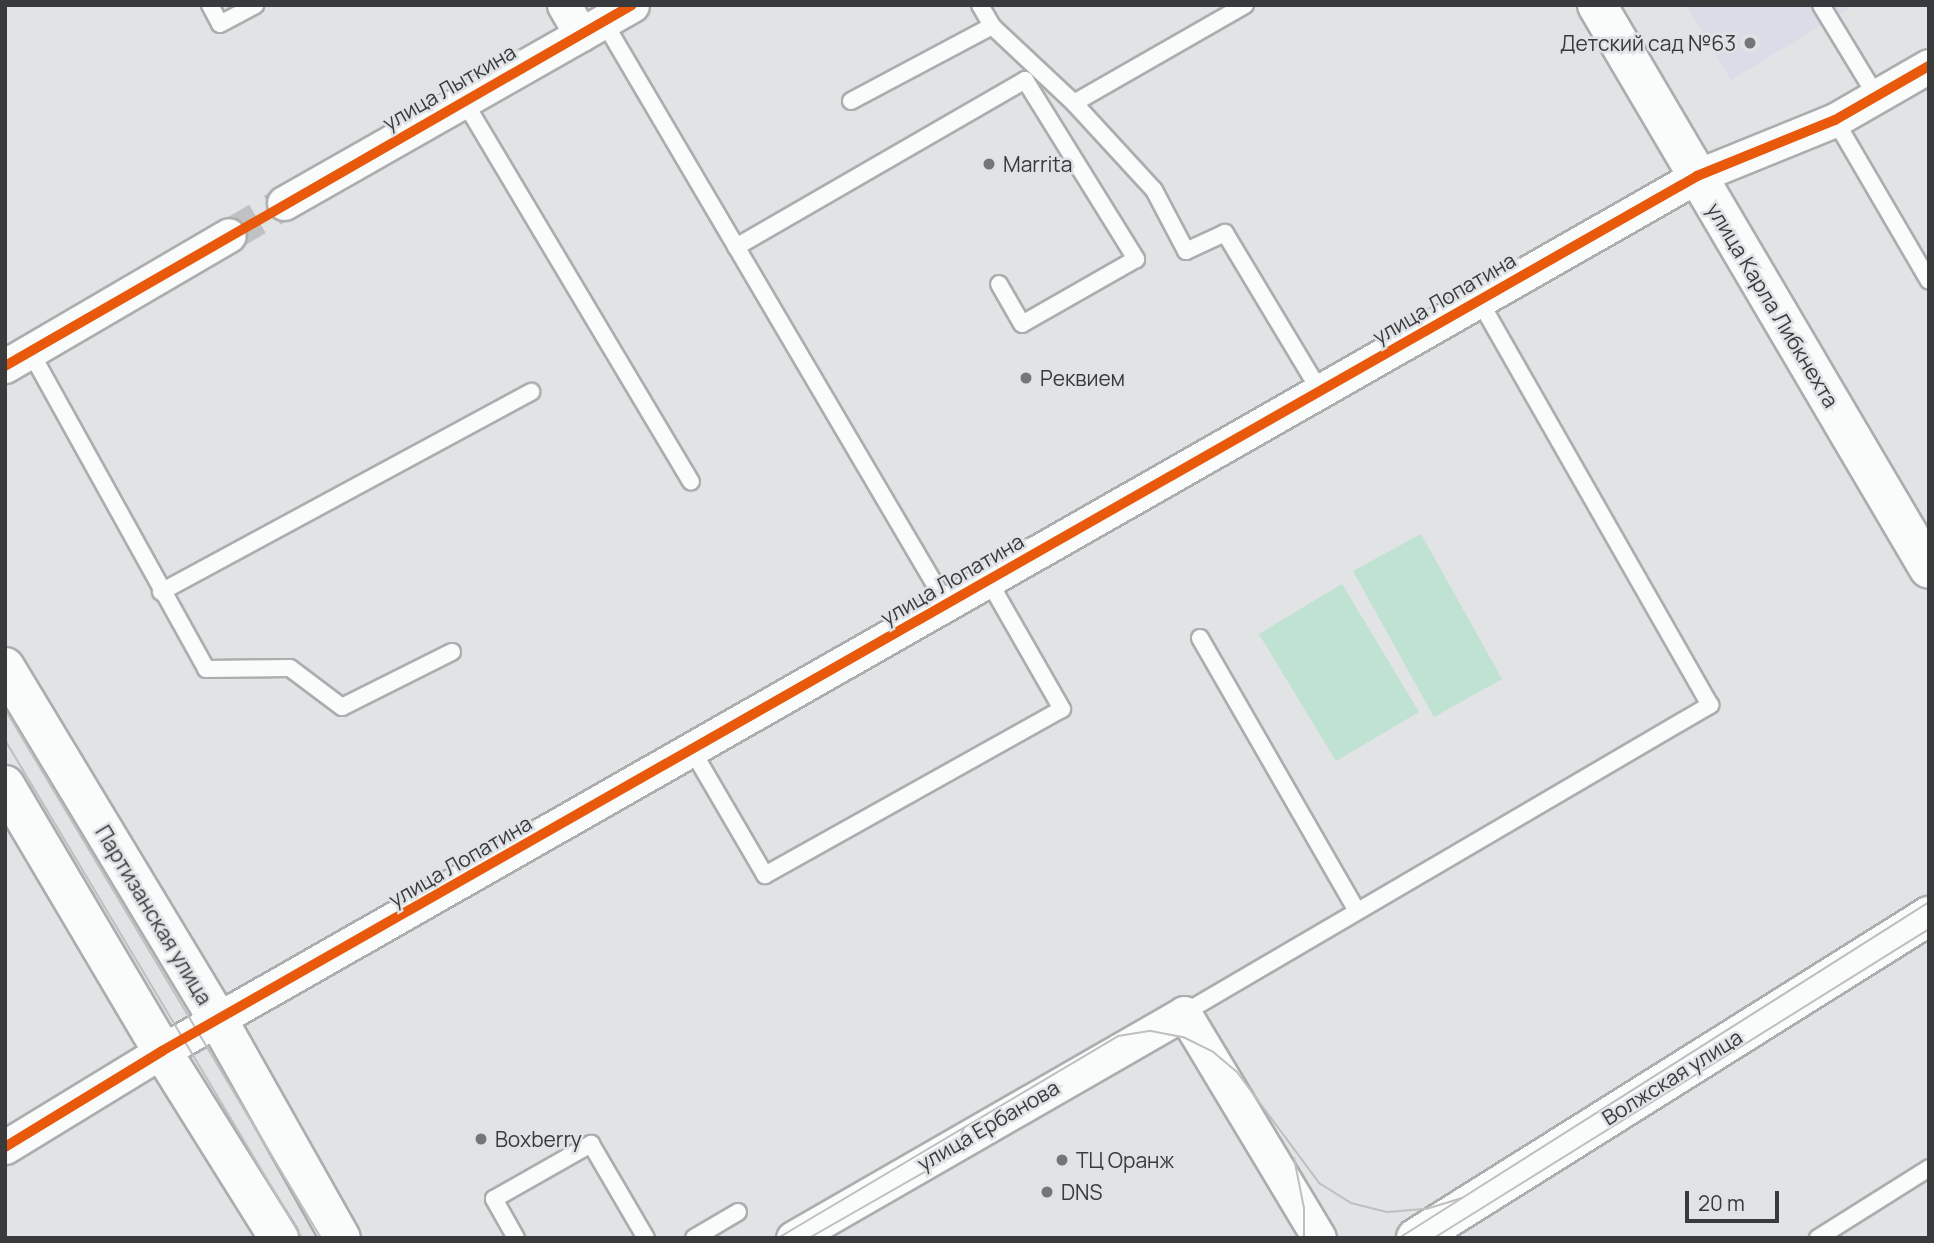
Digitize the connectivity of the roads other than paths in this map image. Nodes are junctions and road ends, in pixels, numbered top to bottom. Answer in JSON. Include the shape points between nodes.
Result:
{"nodes":[{"id":1,"x":210,"y":5,"type":"edge"},
{"id":2,"x":255,"y":5,"type":"edge"},
{"id":3,"x":564,"y":5,"type":"edge"},
{"id":4,"x":632,"y":5,"type":"edge"},
{"id":5,"x":980,"y":5,"type":"edge"},
{"id":6,"x":1245,"y":5,"type":"edge"},
{"id":7,"x":1597,"y":5,"type":"edge"},
{"id":8,"x":1821,"y":5,"type":"edge"},
{"id":9,"x":992,"y":26,"type":"junction"},
{"id":10,"x":592,"y":28,"type":"junction"},
{"id":11,"x":1929,"y":66,"type":"edge"},
{"id":12,"x":1877,"y":97,"type":"junction"},
{"id":13,"x":464,"y":101,"type":"junction"},
{"id":14,"x":851,"y":102,"type":"dead end"},
{"id":15,"x":1074,"y":103,"type":"junction"},
{"id":16,"x":1835,"y":120,"type":"junction"},
{"id":17,"x":1697,"y":176,"type":"junction"},
{"id":18,"x":284,"y":203,"type":"tunnel mouth"},
{"id":19,"x":229,"y":235,"type":"tunnel mouth"},
{"id":20,"x":736,"y":247,"type":"junction"},
{"id":21,"x":1929,"y":281,"type":"edge"},
{"id":22,"x":999,"y":284,"type":"dead end"},
{"id":23,"x":1479,"y":300,"type":"junction"},
{"id":24,"x":18,"y":359,"type":"edge"},
{"id":25,"x":1320,"y":391,"type":"junction"},
{"id":26,"x":531,"y":392,"type":"dead end"},
{"id":27,"x":691,"y":482,"type":"dead end"},
{"id":28,"x":1929,"y":569,"type":"edge"},
{"id":29,"x":988,"y":580,"type":"junction"},
{"id":30,"x":162,"y":592,"type":"junction"},
{"id":31,"x":947,"y":605,"type":"junction"},
{"id":32,"x":1200,"y":638,"type":"dead end"},
{"id":33,"x":452,"y":652,"type":"dead end"},
{"id":34,"x":5,"y":667,"type":"edge"},
{"id":35,"x":692,"y":750,"type":"junction"},
{"id":36,"x":5,"y":785,"type":"edge"},
{"id":37,"x":1357,"y":911,"type":"junction"},
{"id":38,"x":1929,"y":916,"type":"edge"},
{"id":39,"x":1184,"y":1013,"type":"junction"},
{"id":40,"x":218,"y":1020,"type":"junction"},
{"id":41,"x":162,"y":1051,"type":"junction"},
{"id":42,"x":5,"y":1147,"type":"edge"},
{"id":43,"x":1929,"y":1168,"type":"edge"},
{"id":44,"x":738,"y":1212,"type":"dead end"},
{"id":45,"x":279,"y":1238,"type":"edge"},
{"id":46,"x":341,"y":1238,"type":"edge"},
{"id":47,"x":516,"y":1238,"type":"edge"},
{"id":48,"x":646,"y":1238,"type":"edge"},
{"id":49,"x":694,"y":1238,"type":"edge"},
{"id":50,"x":793,"y":1238,"type":"edge"},
{"id":51,"x":1319,"y":1238,"type":"edge"},
{"id":52,"x":1416,"y":1238,"type":"edge"},
{"id":53,"x":1818,"y":1238,"type":"edge"}],
"edges":[{"from":1,"to":2,"type":"lane","via":[[220,24]]},
{"from":3,"to":10,"type":"street"},
{"from":4,"to":10,"type":"street","name":"улица Лыткина"},
{"from":5,"to":9,"type":"lane"},
{"from":6,"to":15,"type":"lane"},
{"from":7,"to":17,"type":"street","name":"улица Карла Либкнехта"},
{"from":8,"to":12,"type":"lane"},
{"from":9,"to":14,"type":"lane"},
{"from":9,"to":15,"type":"lane"},
{"from":10,"to":13,"type":"street","name":"улица Лыткина"},
{"from":10,"to":20,"type":"lane"},
{"from":11,"to":12,"type":"street","name":"улица Лопатина"},
{"from":12,"to":16,"type":"street","name":"улица Лопатина"},
{"from":13,"to":18,"type":"street","name":"улица Лыткина"},
{"from":13,"to":27,"type":"lane"},
{"from":15,"to":25,"type":"lane","via":[[1154,190],[1186,251],[1225,233]]},
{"from":16,"to":17,"type":"street","name":"улица Лопатина"},
{"from":16,"to":21,"type":"lane"},
{"from":17,"to":23,"type":"street","name":"улица Лопатина"},
{"from":17,"to":28,"type":"street","name":"улица Карла Либкнехта"},
{"from":19,"to":24,"type":"street"},
{"from":20,"to":22,"type":"lane","via":[[1025,80],[1136,259],[1022,324]]},
{"from":20,"to":31,"type":"lane"},
{"from":23,"to":25,"type":"street","name":"улица Лопатина"},
{"from":23,"to":37,"type":"lane","via":[[1710,705]]},
{"from":24,"to":30,"type":"lane"},
{"from":25,"to":29,"type":"street","name":"улица Лопатина"},
{"from":26,"to":30,"type":"lane"},
{"from":29,"to":31,"type":"street","name":"улица Лопатина"},
{"from":29,"to":35,"type":"lane","via":[[1062,709],[765,876]]},
{"from":30,"to":33,"type":"lane","via":[[206,669],[290,668],[342,707]]},
{"from":31,"to":35,"type":"street","name":"улица Лопатина"},
{"from":32,"to":37,"type":"lane"},
{"from":34,"to":40,"type":"street","name":"Партизанская улица"},
{"from":35,"to":40,"type":"street","name":"улица Лопатина"},
{"from":36,"to":41,"type":"street"},
{"from":37,"to":39,"type":"lane"},
{"from":38,"to":52,"type":"street","name":"Волжская улица"},
{"from":39,"to":50,"type":"street","name":"улица Ербанова"},
{"from":39,"to":51,"type":"street"},
{"from":40,"to":41,"type":"street","name":"улица Лопатина"},
{"from":40,"to":46,"type":"street","name":"Партизанская улица"},
{"from":41,"to":42,"type":"street","name":"улица Лопатина"},
{"from":41,"to":45,"type":"street"},
{"from":43,"to":53,"type":"lane"},
{"from":44,"to":49,"type":"lane"},
{"from":47,"to":48,"type":"lane","via":[[494,1199],[591,1143]]}]}
